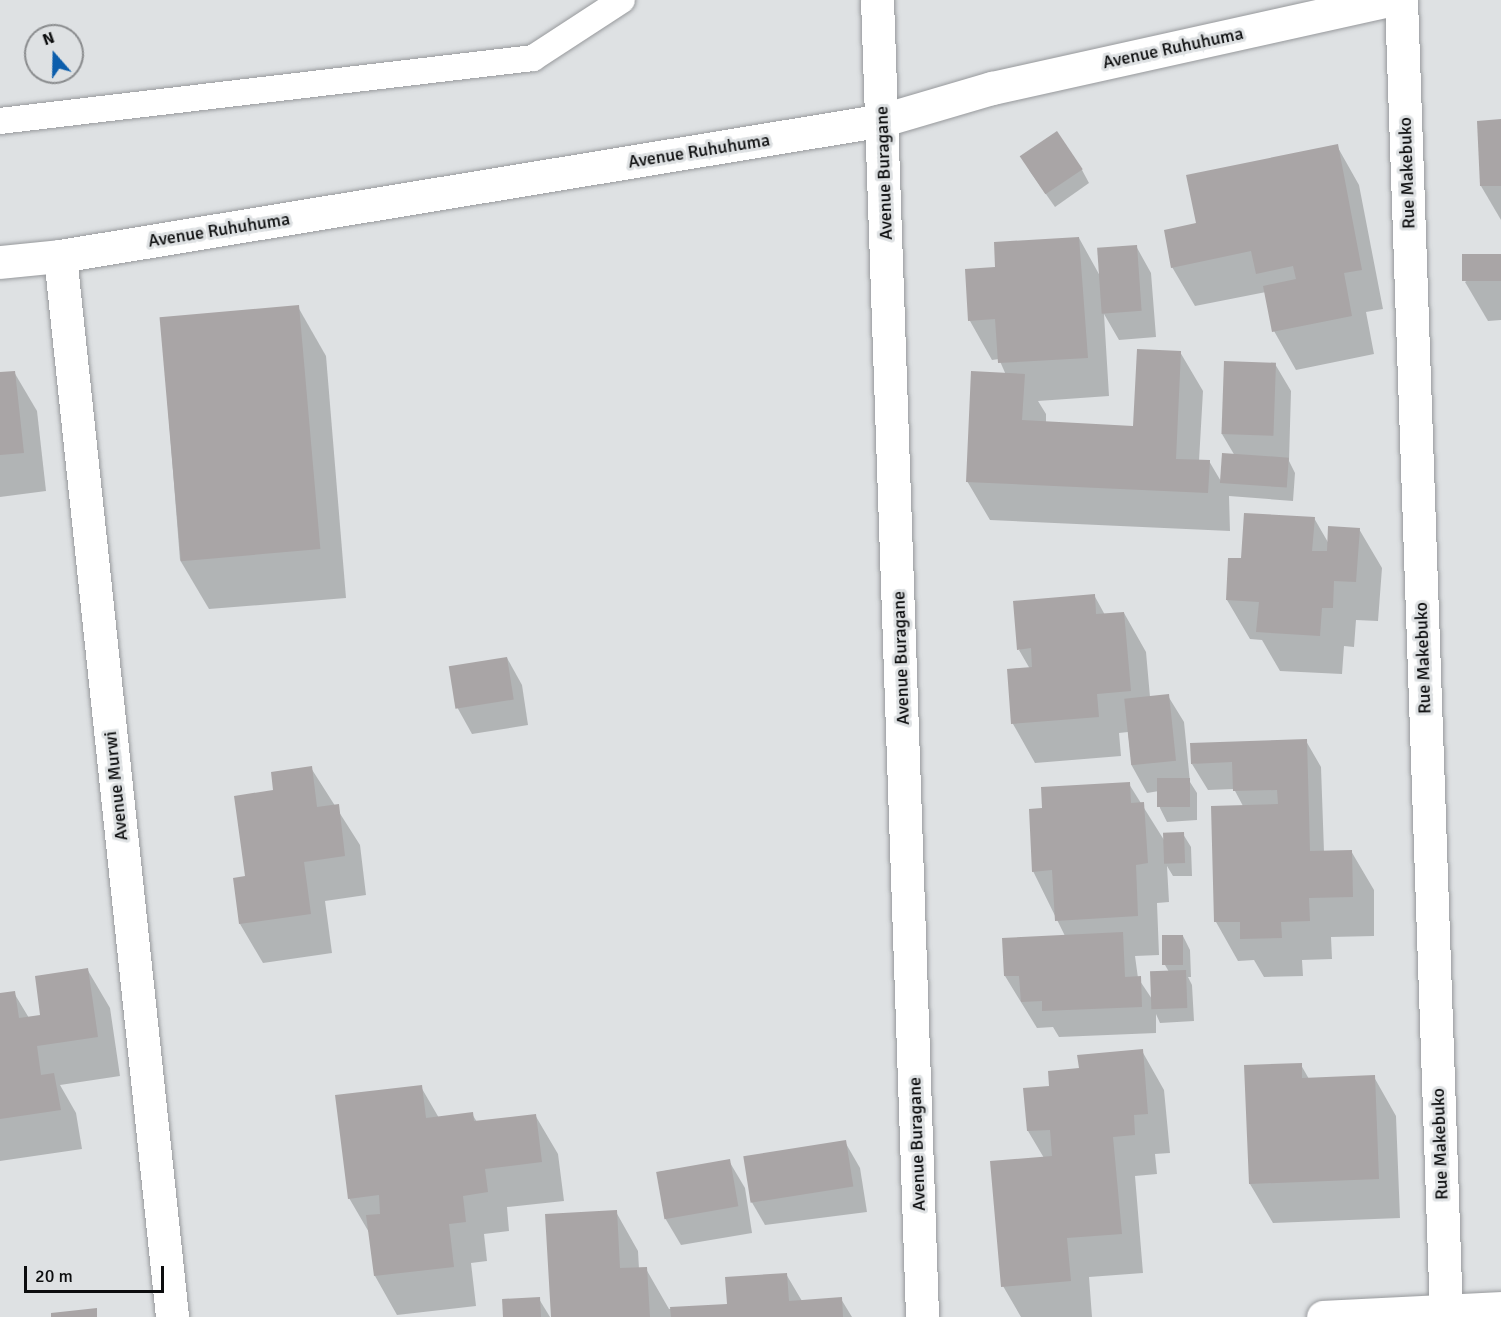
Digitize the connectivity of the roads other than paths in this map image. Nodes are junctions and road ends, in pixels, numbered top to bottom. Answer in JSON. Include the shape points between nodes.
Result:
{"nodes":[{"id":1,"x":622,"y":0,"type":"edge"},
{"id":2,"x":877,"y":0,"type":"edge"},
{"id":3,"x":1390,"y":0,"type":"edge"},
{"id":4,"x":1401,"y":0,"type":"edge"},
{"id":5,"x":883,"y":120,"type":"junction"},
{"id":6,"x":0,"y":121,"type":"edge"},
{"id":7,"x":60,"y":256,"type":"junction"},
{"id":8,"x":0,"y":262,"type":"edge"},
{"id":9,"x":1501,"y":1308,"type":"edge"},
{"id":10,"x":1446,"y":1314,"type":"edge"},
{"id":11,"x":172,"y":1317,"type":"edge"},
{"id":12,"x":922,"y":1317,"type":"edge"},
{"id":13,"x":1323,"y":1317,"type":"edge"}],
"edges":[{"from":1,"to":6,"type":"lane","via":[[533,58]]},
{"from":2,"to":5,"type":"street","name":"Avenue Buragane"},
{"from":3,"to":5,"type":"street","name":"Avenue Ruhuhuma","via":[[992,88]]},
{"from":4,"to":10,"type":"street","name":"Rue Makebuko"},
{"from":5,"to":7,"type":"street","name":"Avenue Ruhuhuma"},
{"from":5,"to":12,"type":"street","name":"Avenue Buragane"},
{"from":7,"to":8,"type":"street","name":"Avenue Ruhuhuma"},
{"from":7,"to":11,"type":"street","name":"Avenue Murwi"},
{"from":9,"to":10,"type":"street"},
{"from":10,"to":13,"type":"street"}]}
